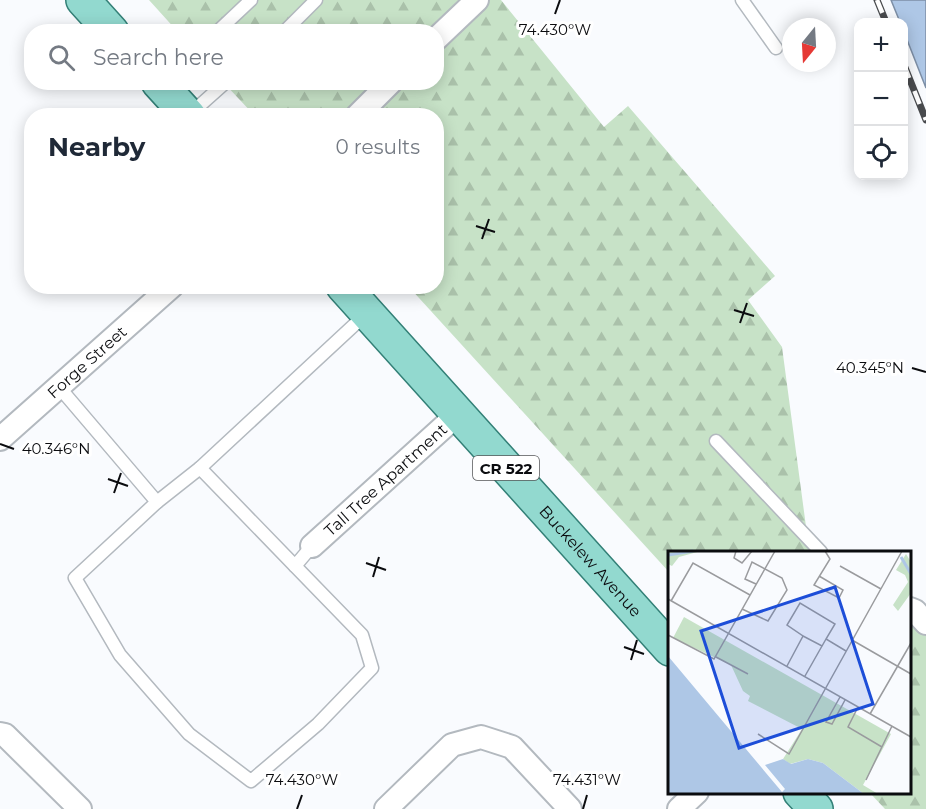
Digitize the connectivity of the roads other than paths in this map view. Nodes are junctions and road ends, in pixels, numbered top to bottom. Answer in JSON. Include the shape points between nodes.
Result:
{"nodes":[{"id":1,"x":250,"y":0,"type":"edge"},
{"id":2,"x":316,"y":0,"type":"edge"},
{"id":3,"x":477,"y":0,"type":"edge"},
{"id":4,"x":742,"y":0,"type":"edge"},
{"id":5,"x":225,"y":24,"type":"edge"},
{"id":6,"x":292,"y":24,"type":"edge"},
{"id":7,"x":444,"y":31,"type":"edge"},
{"id":8,"x":776,"y":48,"type":"dead end"},
{"id":9,"x":167,"y":90,"type":"edge"},
{"id":10,"x":217,"y":90,"type":"edge"},
{"id":11,"x":383,"y":90,"type":"edge"},
{"id":12,"x":182,"y":108,"type":"edge"},
{"id":13,"x":196,"y":108,"type":"edge"},
{"id":14,"x":365,"y":108,"type":"edge"},
{"id":15,"x":163,"y":294,"type":"edge"},
{"id":16,"x":350,"y":294,"type":"edge"},
{"id":17,"x":367,"y":313,"type":"junction"},
{"id":18,"x":59,"y":387,"type":"junction"},
{"id":19,"x":458,"y":414,"type":"junction"},
{"id":20,"x":0,"y":439,"type":"edge"},
{"id":21,"x":716,"y":441,"type":"dead end"},
{"id":22,"x":200,"y":468,"type":"junction"},
{"id":23,"x":157,"y":502,"type":"junction"},
{"id":24,"x":312,"y":546,"type":"joint"},
{"id":25,"x":820,"y":551,"type":"edge"},
{"id":26,"x":296,"y":566,"type":"junction"},
{"id":27,"x":668,"y":648,"type":"edge"},
{"id":28,"x":0,"y":734,"type":"edge"},
{"id":29,"x":695,"y":794,"type":"edge"},
{"id":30,"x":802,"y":794,"type":"edge"},
{"id":31,"x":80,"y":809,"type":"edge"},
{"id":32,"x":386,"y":809,"type":"edge"},
{"id":33,"x":570,"y":809,"type":"edge"},
{"id":34,"x":679,"y":809,"type":"edge"},
{"id":35,"x":816,"y":809,"type":"edge"}],
"edges":[{"from":1,"to":5,"type":"lane"},
{"from":2,"to":6,"type":"lane"},
{"from":3,"to":7,"type":"street"},
{"from":4,"to":8,"type":"lane"},
{"from":9,"to":12,"type":"main road"},
{"from":10,"to":13,"type":"lane"},
{"from":11,"to":14,"type":"street"},
{"from":15,"to":18,"type":"street","name":"Forge Street"},
{"from":16,"to":17,"type":"main road","name":"Buckelew Avenue","number":"CR 522"},
{"from":17,"to":19,"type":"main road","name":"Buckelew Avenue","number":"CR 522"},
{"from":17,"to":22,"type":"lane"},
{"from":18,"to":20,"type":"street","name":"Forge Street"},
{"from":18,"to":23,"type":"lane"},
{"from":19,"to":24,"type":"street","name":"Tall Tree Apartment"},
{"from":19,"to":27,"type":"main road","name":"Buckelew Avenue","number":"CR 522"},
{"from":21,"to":25,"type":"lane"},
{"from":22,"to":23,"type":"lane"},
{"from":22,"to":26,"type":"lane"},
{"from":23,"to":26,"type":"lane","via":[[75,578],[120,655],[189,734],[251,781],[318,724],[372,668],[362,635]]},
{"from":24,"to":26,"type":"lane"},
{"from":28,"to":31,"type":"street"},
{"from":29,"to":34,"type":"street"},
{"from":30,"to":35,"type":"main road"},
{"from":32,"to":33,"type":"street","via":[[452,745],[481,737],[512,747]]}]}
